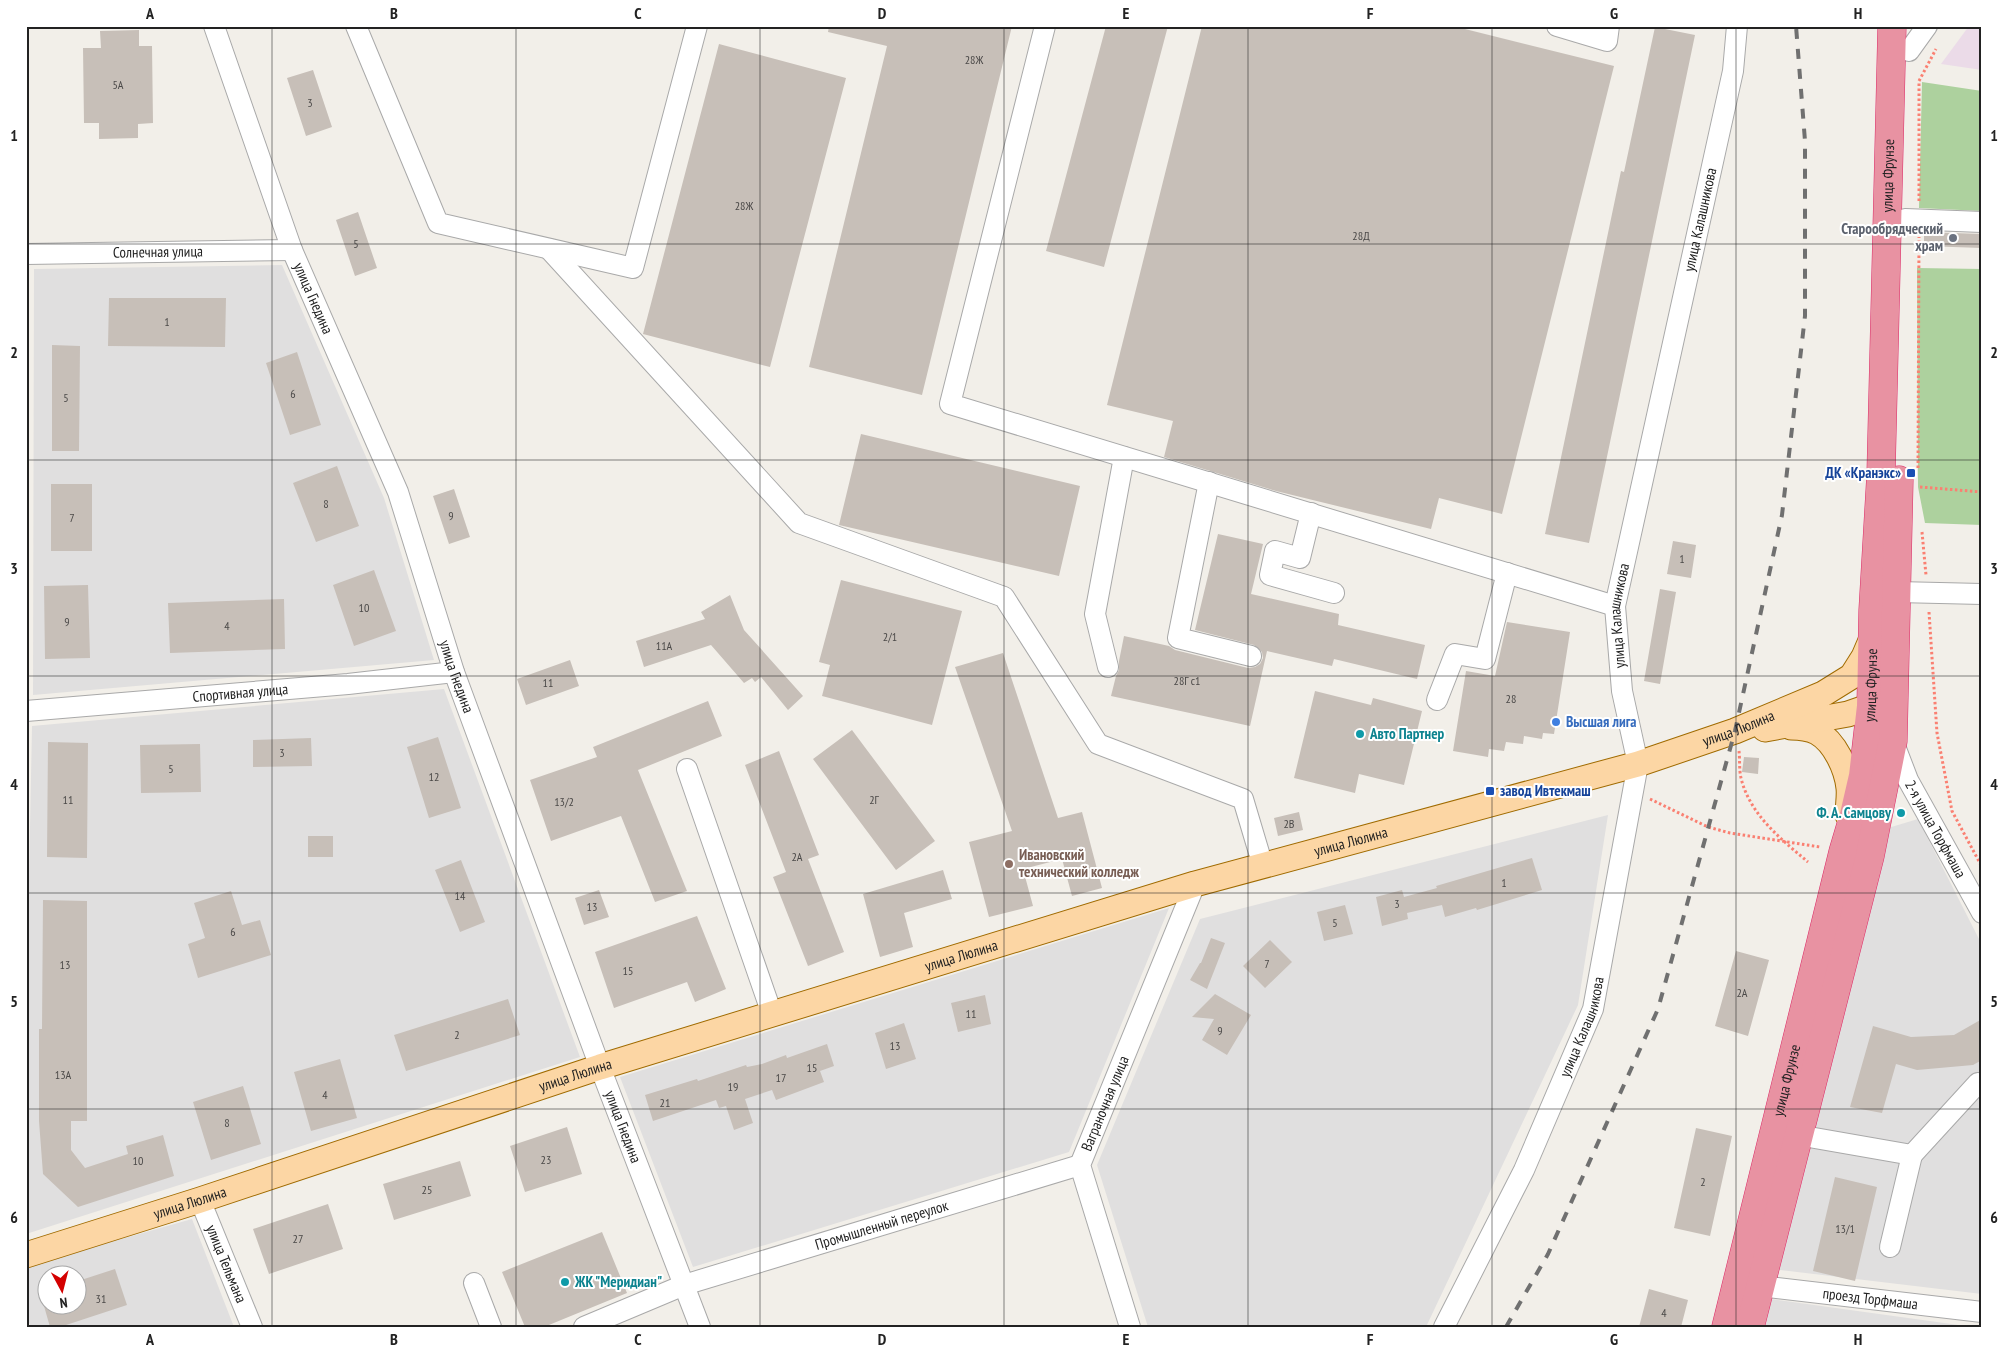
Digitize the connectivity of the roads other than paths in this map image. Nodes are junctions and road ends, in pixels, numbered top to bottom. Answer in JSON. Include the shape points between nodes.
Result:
{"nodes":[{"id":1,"x":214,"y":26,"type":"edge"},
{"id":2,"x":356,"y":26,"type":"edge"},
{"id":3,"x":697,"y":26,"type":"edge"},
{"id":4,"x":1045,"y":26,"type":"edge"},
{"id":5,"x":1557,"y":26,"type":"edge"},
{"id":6,"x":1610,"y":26,"type":"edge"},
{"id":7,"x":1737,"y":26,"type":"edge"},
{"id":8,"x":1927,"y":26,"type":"edge"},
{"id":9,"x":1901,"y":39,"type":"edge"},
{"id":10,"x":1912,"y":220,"type":"junction"},
{"id":11,"x":1982,"y":222,"type":"edge"},
{"id":12,"x":549,"y":249,"type":"junction"},
{"id":13,"x":292,"y":250,"type":"junction"},
{"id":14,"x":26,"y":254,"type":"edge"},
{"id":15,"x":1124,"y":456,"type":"junction"},
{"id":16,"x":1209,"y":482,"type":"junction"},
{"id":17,"x":1310,"y":513,"type":"junction"},
{"id":18,"x":1506,"y":573,"type":"junction"},
{"id":19,"x":1897,"y":592,"type":"junction"},
{"id":20,"x":1334,"y":593,"type":"dead end"},
{"id":21,"x":1982,"y":594,"type":"edge"},
{"id":22,"x":1615,"y":606,"type":"junction"},
{"id":23,"x":1873,"y":635,"type":"junction"},
{"id":24,"x":1895,"y":651,"type":"junction"},
{"id":25,"x":1251,"y":656,"type":"dead end"},
{"id":26,"x":1108,"y":667,"type":"dead end"},
{"id":27,"x":454,"y":672,"type":"junction"},
{"id":28,"x":1834,"y":688,"type":"junction"},
{"id":29,"x":1437,"y":700,"type":"dead end"},
{"id":30,"x":1871,"y":706,"type":"junction"},
{"id":31,"x":26,"y":711,"type":"edge"},
{"id":32,"x":1781,"y":726,"type":"junction"},
{"id":33,"x":1740,"y":740,"type":"junction"},
{"id":34,"x":1893,"y":741,"type":"junction"},
{"id":35,"x":1638,"y":764,"type":"junction"},
{"id":36,"x":687,"y":769,"type":"dead end"},
{"id":37,"x":1833,"y":845,"type":"junction"},
{"id":38,"x":1870,"y":856,"type":"junction"},
{"id":39,"x":1262,"y":866,"type":"junction"},
{"id":40,"x":1195,"y":884,"type":"junction"},
{"id":41,"x":1982,"y":913,"type":"edge"},
{"id":42,"x":772,"y":1014,"type":"junction"},
{"id":43,"x":600,"y":1067,"type":"junction"},
{"id":44,"x":1978,"y":1084,"type":"dead end"},
{"id":45,"x":1786,"y":1133,"type":"junction"},
{"id":46,"x":1912,"y":1155,"type":"junction"},
{"id":47,"x":1080,"y":1165,"type":"junction"},
{"id":48,"x":200,"y":1200,"type":"junction"},
{"id":49,"x":1890,"y":1247,"type":"dead end"},
{"id":50,"x":26,"y":1255,"type":"edge"},
{"id":51,"x":474,"y":1282,"type":"dead end"},
{"id":52,"x":1749,"y":1284,"type":"junction"},
{"id":53,"x":684,"y":1285,"type":"junction"},
{"id":54,"x":1982,"y":1312,"type":"edge"},
{"id":55,"x":252,"y":1327,"type":"edge"},
{"id":56,"x":491,"y":1327,"type":"edge"},
{"id":57,"x":584,"y":1327,"type":"edge"},
{"id":58,"x":700,"y":1327,"type":"edge"},
{"id":59,"x":1130,"y":1327,"type":"edge"},
{"id":60,"x":1444,"y":1327,"type":"edge"},
{"id":61,"x":1726,"y":1327,"type":"edge"},
{"id":62,"x":1750,"y":1327,"type":"edge"}],
"edges":[{"from":1,"to":13,"type":"street","name":"улица Гнедина"},
{"from":2,"to":12,"type":"street","via":[[438,223]]},
{"from":3,"to":12,"type":"street","via":[[633,268]]},
{"from":4,"to":15,"type":"street","via":[[950,404]]},
{"from":5,"to":6,"type":"street","via":[[1608,41]]},
{"from":7,"to":22,"type":"street","name":"улица Калашникова","via":[[1733,71]]},
{"from":8,"to":9,"type":"street"},
{"from":9,"to":10,"type":"highway","name":"улица Фрунзе"},
{"from":9,"to":23,"type":"highway","name":"улица Фрунзе"},
{"from":10,"to":11,"type":"street"},
{"from":10,"to":19,"type":"highway","name":"улица Фрунзе"},
{"from":12,"to":39,"type":"street","via":[[800,523],[1004,597],[1098,744],[1243,799]]},
{"from":13,"to":14,"type":"street","name":"Солнечная улица"},
{"from":13,"to":27,"type":"street","name":"улица Гнедина","via":[[398,492]]},
{"from":15,"to":16,"type":"street"},
{"from":15,"to":26,"type":"street","via":[[1095,614]]},
{"from":16,"to":17,"type":"street"},
{"from":16,"to":25,"type":"street","via":[[1178,638]]},
{"from":17,"to":18,"type":"street"},
{"from":17,"to":20,"type":"street","via":[[1300,558],[1276,551],[1270,575]]},
{"from":18,"to":22,"type":"street"},
{"from":18,"to":29,"type":"street","via":[[1485,659],[1455,654]]},
{"from":19,"to":21,"type":"street"},
{"from":19,"to":24,"type":"highway","name":"улица Фрунзе"},
{"from":22,"to":35,"type":"street","name":"улица Калашникова","via":[[1622,691]]},
{"from":23,"to":28,"type":"main road","name":"улица Люлина","via":[[1852,676]]},
{"from":23,"to":30,"type":"highway","name":"улица Фрунзе"},
{"from":24,"to":30,"type":"main road","via":[[1882,690]]},
{"from":24,"to":34,"type":"highway","name":"улица Фрунзе"},
{"from":27,"to":31,"type":"street","name":"Спортивная улица"},
{"from":27,"to":43,"type":"street","name":"улица Гнедина"},
{"from":28,"to":30,"type":"main road","via":[[1856,692]]},
{"from":28,"to":33,"type":"main road","name":"улица Люлина"},
{"from":30,"to":32,"type":"main road","via":[[1848,714]]},
{"from":30,"to":37,"type":"highway","name":"улица Фрунзе","via":[[1863,776],[1854,815]]},
{"from":30,"to":38,"type":"main road","via":[[1880,722],[1884,764]]},
{"from":32,"to":33,"type":"main road"},
{"from":32,"to":37,"type":"main road","via":[[1804,727],[1819,733],[1843,765],[1849,788]]},
{"from":33,"to":35,"type":"main road","name":"улица Люлина"},
{"from":34,"to":38,"type":"highway","name":"улица Фрунзе"},
{"from":34,"to":41,"type":"street","name":"2-я улица Торфмаша","via":[[1908,780]]},
{"from":35,"to":39,"type":"main road","name":"улица Люлина"},
{"from":35,"to":60,"type":"street","name":"улица Калашникова","via":[[1593,1009],[1524,1170]]},
{"from":36,"to":42,"type":"street"},
{"from":37,"to":45,"type":"highway","name":"улица Фрунзе"},
{"from":38,"to":45,"type":"highway","name":"улица Фрунзе"},
{"from":39,"to":40,"type":"main road","name":"улица Люлина"},
{"from":40,"to":42,"type":"main road","name":"улица Люлина"},
{"from":40,"to":47,"type":"street","name":"Ваграночная улица"},
{"from":42,"to":43,"type":"main road","name":"улица Люлина"},
{"from":43,"to":48,"type":"main road","name":"улица Люлина"},
{"from":43,"to":53,"type":"street","name":"улица Гнедина"},
{"from":44,"to":46,"type":"street"},
{"from":45,"to":46,"type":"street"},
{"from":45,"to":52,"type":"highway","name":"улица Фрунзе"},
{"from":46,"to":49,"type":"street"},
{"from":47,"to":53,"type":"street","name":"Промышленный переулок"},
{"from":47,"to":59,"type":"street","name":"Ваграночная улица"},
{"from":48,"to":50,"type":"main road","name":"улица Люлина"},
{"from":48,"to":55,"type":"street","name":"улица Тельмана"},
{"from":51,"to":56,"type":"street"},
{"from":52,"to":54,"type":"street","name":"проезд Торфмаша"},
{"from":52,"to":61,"type":"highway","name":"улица Фрунзе"},
{"from":52,"to":62,"type":"highway","name":"улица Фрунзе"},
{"from":53,"to":57,"type":"street","name":"Промышленный переулок"},
{"from":53,"to":58,"type":"street","name":"улица Гнедина"}]}
